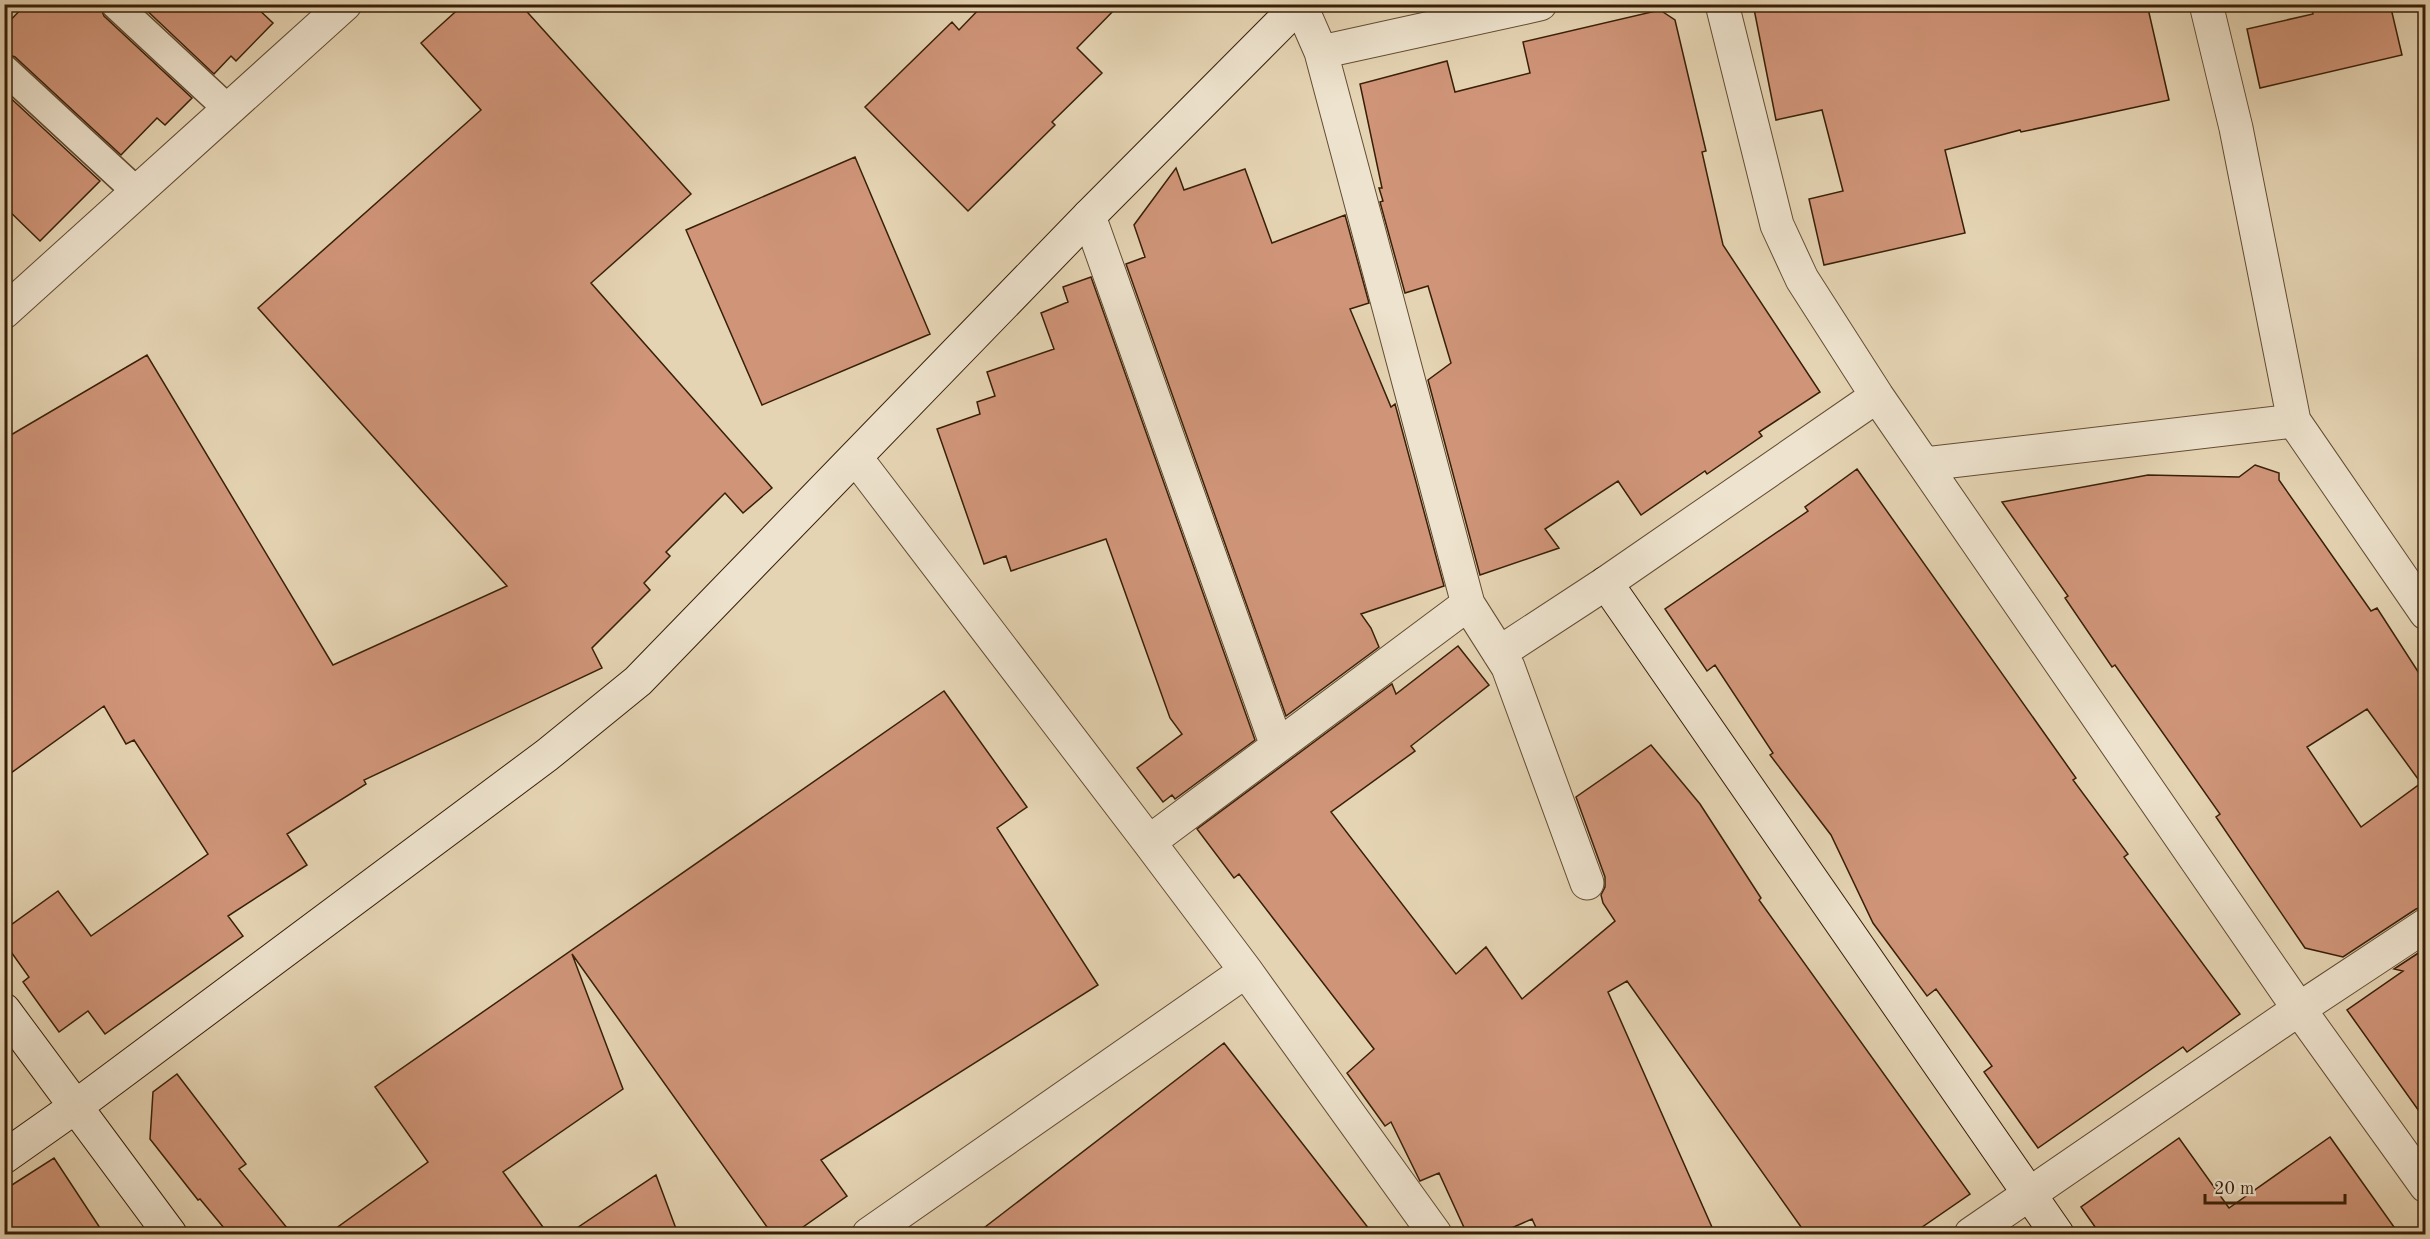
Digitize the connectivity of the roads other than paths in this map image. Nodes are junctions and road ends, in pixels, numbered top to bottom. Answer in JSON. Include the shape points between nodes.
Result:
{"nodes":[{"id":1,"x":115,"y":4,"type":"edge"},
{"id":2,"x":345,"y":4,"type":"edge"},
{"id":3,"x":1540,"y":4,"type":"edge"},
{"id":4,"x":1722,"y":4,"type":"edge"},
{"id":5,"x":2206,"y":4,"type":"edge"},
{"id":6,"x":1300,"y":5,"type":"edge"},
{"id":7,"x":1321,"y":52,"type":"junction"},
{"id":8,"x":4,"y":69,"type":"edge"},
{"id":9,"x":229,"y":110,"type":"junction"},
{"id":10,"x":137,"y":192,"type":"junction"},
{"id":11,"x":1089,"y":216,"type":"junction"},
{"id":12,"x":4,"y":312,"type":"edge"},
{"id":13,"x":1877,"y":396,"type":"junction"},
{"id":14,"x":2294,"y":421,"type":"junction"},
{"id":15,"x":856,"y":458,"type":"junction"},
{"id":16,"x":1925,"y":464,"type":"junction"},
{"id":17,"x":1606,"y":584,"type":"junction"},
{"id":18,"x":1468,"y":604,"type":"junction"},
{"id":19,"x":2426,"y":613,"type":"edge"},
{"id":20,"x":1499,"y":653,"type":"junction"},
{"id":21,"x":1277,"y":746,"type":"junction"},
{"id":22,"x":1149,"y":842,"type":"junction"},
{"id":23,"x":1587,"y":883,"type":"dead end"},
{"id":24,"x":2426,"y":925,"type":"edge"},
{"id":25,"x":1246,"y":971,"type":"junction"},
{"id":26,"x":2299,"y":1009,"type":"junction"},
{"id":27,"x":4,"y":1010,"type":"edge"},
{"id":28,"x":75,"y":1107,"type":"junction"},
{"id":29,"x":4,"y":1157,"type":"edge"},
{"id":30,"x":2426,"y":1186,"type":"edge"},
{"id":31,"x":2028,"y":1195,"type":"junction"},
{"id":32,"x":170,"y":1234,"type":"edge"},
{"id":33,"x":869,"y":1234,"type":"edge"},
{"id":34,"x":1435,"y":1234,"type":"edge"},
{"id":35,"x":1971,"y":1234,"type":"edge"},
{"id":36,"x":2057,"y":1234,"type":"edge"}],
"edges":[{"from":1,"to":9,"type":"lane"},
{"from":2,"to":9,"type":"street"},
{"from":3,"to":7,"type":"street"},
{"from":4,"to":13,"type":"street","via":[[1777,225],[1802,279]]},
{"from":5,"to":14,"type":"street","via":[[2236,128]]},
{"from":6,"to":7,"type":"street"},
{"from":6,"to":11,"type":"street"},
{"from":7,"to":18,"type":"street"},
{"from":8,"to":10,"type":"lane"},
{"from":9,"to":10,"type":"street"},
{"from":10,"to":12,"type":"street"},
{"from":11,"to":15,"type":"street"},
{"from":11,"to":21,"type":"street"},
{"from":13,"to":16,"type":"street"},
{"from":13,"to":17,"type":"street"},
{"from":14,"to":16,"type":"street"},
{"from":14,"to":19,"type":"street"},
{"from":15,"to":22,"type":"street"},
{"from":15,"to":28,"type":"street","via":[[638,681],[547,754]]},
{"from":16,"to":26,"type":"street"},
{"from":17,"to":20,"type":"street"},
{"from":17,"to":31,"type":"street"},
{"from":18,"to":20,"type":"street"},
{"from":18,"to":21,"type":"street"},
{"from":20,"to":23,"type":"street","via":[[1508,667]]},
{"from":21,"to":22,"type":"street"},
{"from":22,"to":25,"type":"street"},
{"from":24,"to":26,"type":"street"},
{"from":25,"to":33,"type":"street"},
{"from":25,"to":34,"type":"street"},
{"from":26,"to":30,"type":"street"},
{"from":26,"to":31,"type":"street"},
{"from":27,"to":28,"type":"street"},
{"from":28,"to":29,"type":"street"},
{"from":28,"to":32,"type":"street"},
{"from":31,"to":35,"type":"street"},
{"from":31,"to":36,"type":"street"}]}
